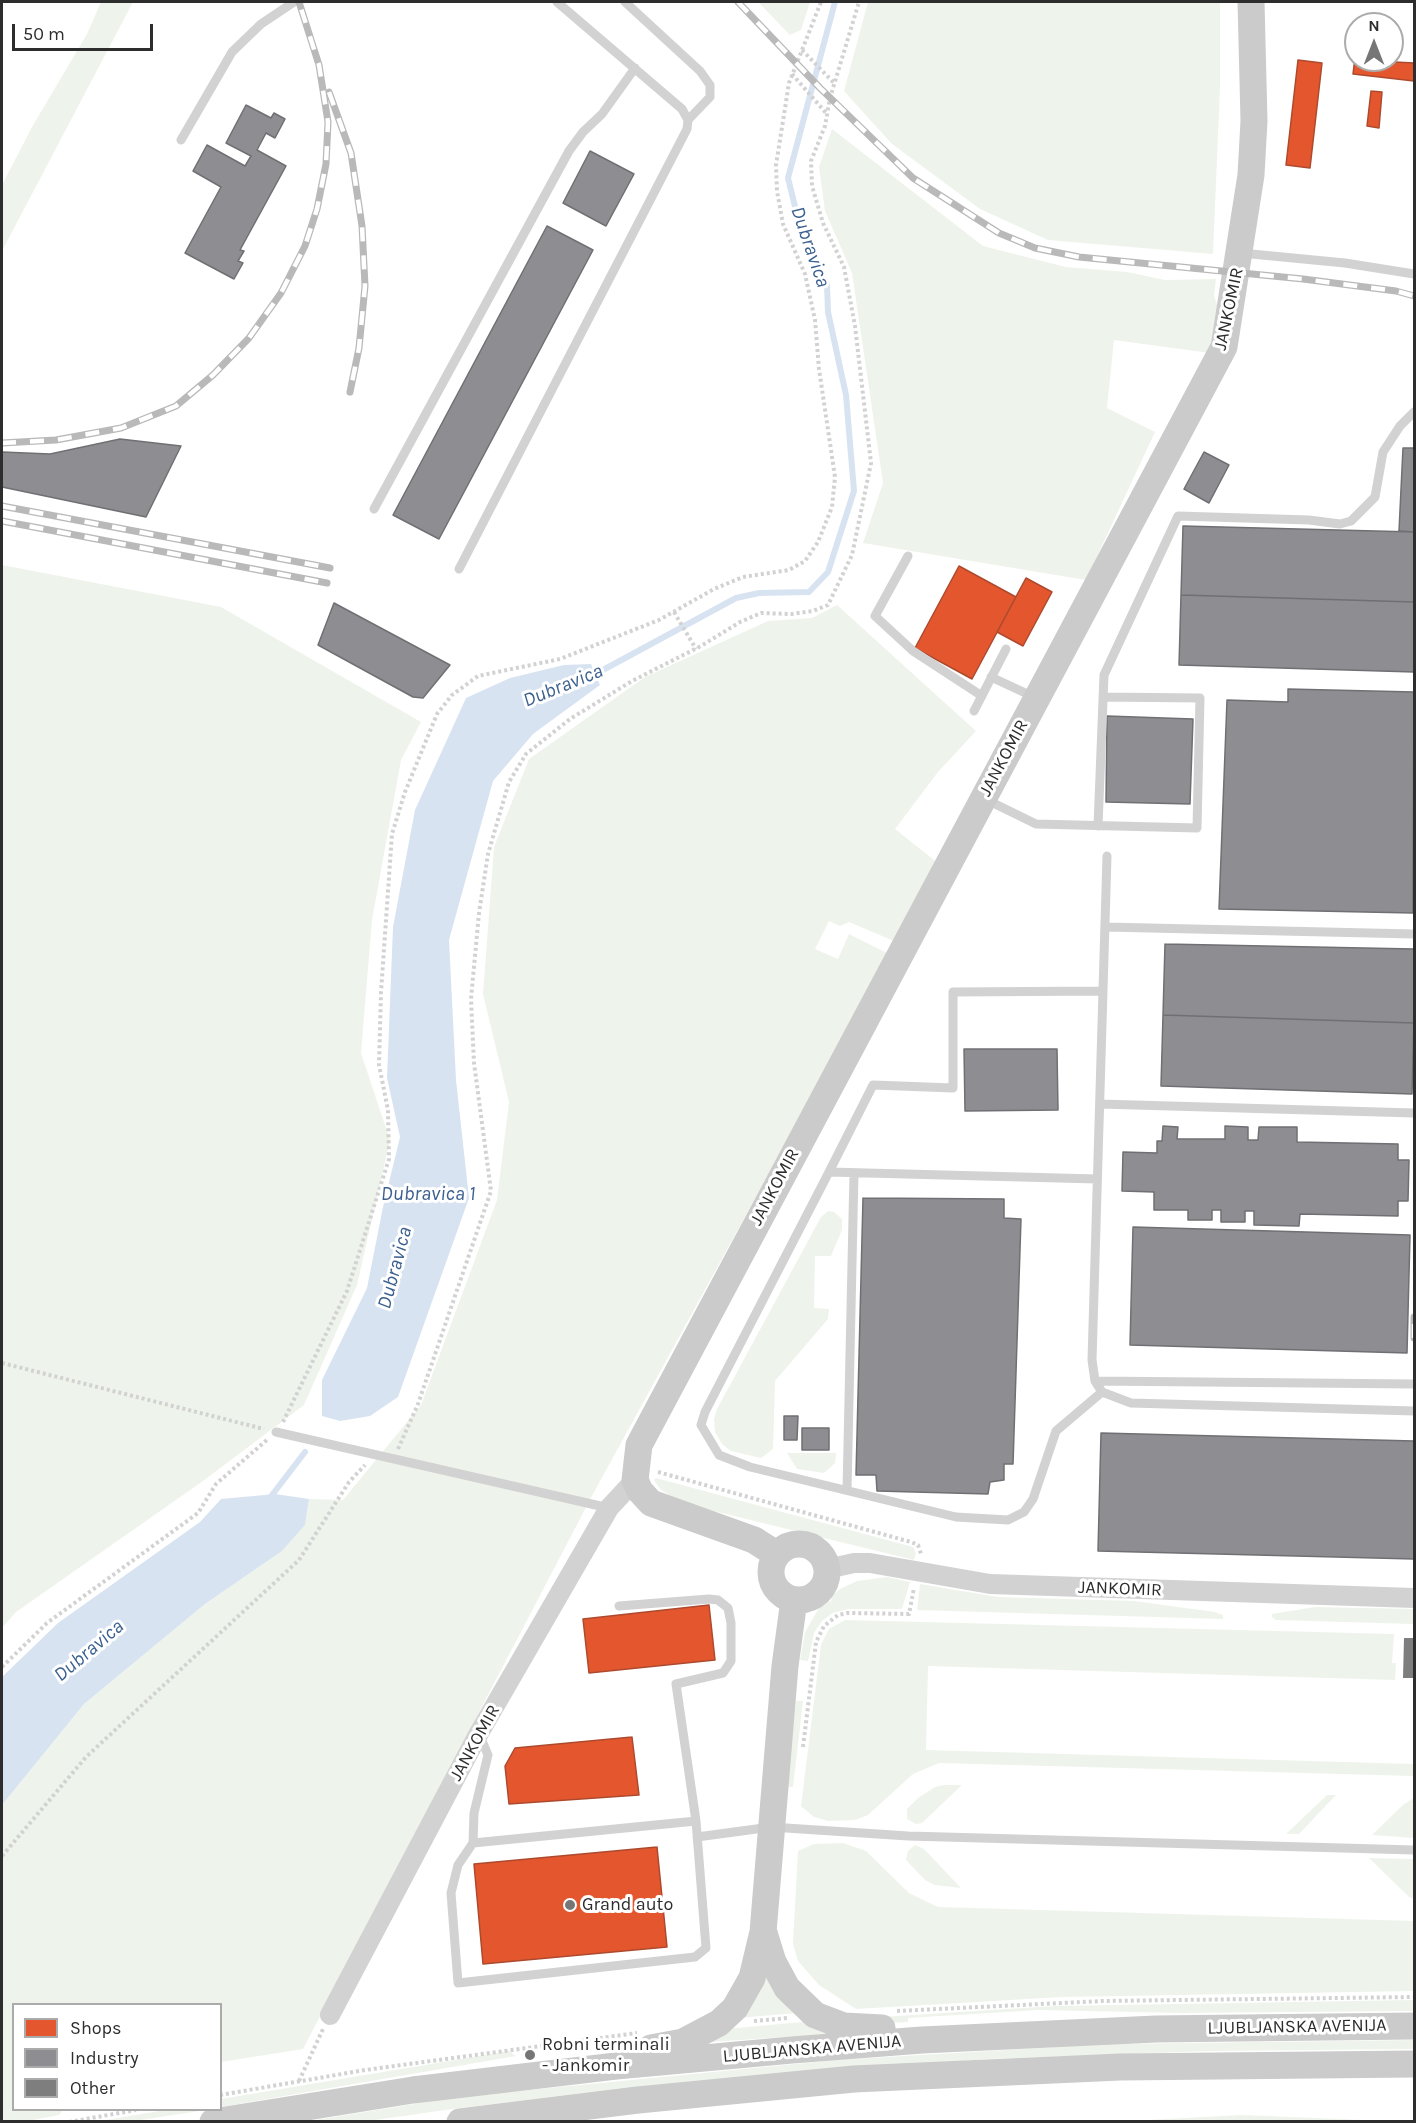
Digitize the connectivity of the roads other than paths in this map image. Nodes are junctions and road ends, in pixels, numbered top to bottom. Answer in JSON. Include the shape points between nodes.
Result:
{"nodes":[{"id":1,"x":294,"y":2,"type":"edge"},
{"id":2,"x":557,"y":2,"type":"edge"},
{"id":3,"x":625,"y":2,"type":"edge"},
{"id":4,"x":1251,"y":2,"type":"edge"},
{"id":5,"x":635,"y":68,"type":"junction"},
{"id":6,"x":687,"y":120,"type":"junction"},
{"id":7,"x":181,"y":140,"type":"dead end"},
{"id":8,"x":1241,"y":253,"type":"junction"},
{"id":9,"x":1414,"y":274,"type":"edge"},
{"id":10,"x":1414,"y":412,"type":"edge"},
{"id":11,"x":374,"y":509,"type":"dead end"},
{"id":12,"x":908,"y":556,"type":"dead end"},
{"id":13,"x":459,"y":569,"type":"dead end"},
{"id":14,"x":1006,"y":648,"type":"dead end"},
{"id":15,"x":991,"y":677,"type":"junction"},
{"id":16,"x":982,"y":696,"type":"junction"},
{"id":17,"x":1103,"y":697,"type":"junction"},
{"id":18,"x":1037,"y":698,"type":"junction"},
{"id":19,"x":974,"y":711,"type":"dead end"},
{"id":20,"x":983,"y":798,"type":"junction"},
{"id":21,"x":1098,"y":825,"type":"junction"},
{"id":22,"x":1107,"y":856,"type":"dead end"},
{"id":23,"x":1105,"y":927,"type":"junction"},
{"id":24,"x":1414,"y":933,"type":"edge"},
{"id":25,"x":1103,"y":991,"type":"junction"},
{"id":26,"x":1100,"y":1104,"type":"junction"},
{"id":27,"x":1414,"y":1113,"type":"edge"},
{"id":28,"x":829,"y":1172,"type":"junction"},
{"id":29,"x":854,"y":1173,"type":"junction"},
{"id":30,"x":1097,"y":1179,"type":"junction"},
{"id":31,"x":1095,"y":1381,"type":"junction"},
{"id":32,"x":1414,"y":1384,"type":"edge"},
{"id":33,"x":1102,"y":1392,"type":"junction"},
{"id":34,"x":1414,"y":1411,"type":"edge"},
{"id":35,"x":276,"y":1432,"type":"road end"},
{"id":36,"x":645,"y":1474,"type":"junction"},
{"id":37,"x":847,"y":1490,"type":"junction"},
{"id":38,"x":609,"y":1508,"type":"junction"},
{"id":39,"x":776,"y":1554,"type":"junction"},
{"id":40,"x":827,"y":1569,"type":"junction"},
{"id":41,"x":1414,"y":1598,"type":"edge"},
{"id":42,"x":795,"y":1600,"type":"junction"},
{"id":43,"x":619,"y":1606,"type":"dead end"},
{"id":44,"x":479,"y":1733,"type":"junction"},
{"id":45,"x":696,"y":1821,"type":"junction"},
{"id":46,"x":771,"y":1827,"type":"junction"},
{"id":47,"x":697,"y":1838,"type":"junction"},
{"id":48,"x":473,"y":1843,"type":"junction"},
{"id":49,"x":1414,"y":1850,"type":"edge"},
{"id":50,"x":763,"y":1932,"type":"junction"},
{"id":51,"x":330,"y":2015,"type":"road end"},
{"id":52,"x":1414,"y":2026,"type":"edge"},
{"id":53,"x":1011,"y":2035,"type":"junction"},
{"id":54,"x":1414,"y":2064,"type":"edge"},
{"id":55,"x":543,"y":2074,"type":"junction"},
{"id":56,"x":213,"y":2121,"type":"edge"},
{"id":57,"x":460,"y":2121,"type":"edge"}],
"edges":[{"from":1,"to":7,"type":"lane","via":[[261,24],[232,52]]},
{"from":2,"to":5,"type":"lane"},
{"from":3,"to":6,"type":"lane","via":[[700,71],[710,85],[710,97]]},
{"from":4,"to":8,"type":"main road","name":"JANKOMIR","via":[[1254,121]]},
{"from":5,"to":6,"type":"lane","via":[[682,109]]},
{"from":5,"to":11,"type":"lane","via":[[569,151]]},
{"from":6,"to":13,"type":"lane","via":[[682,142]]},
{"from":8,"to":9,"type":"lane"},
{"from":8,"to":18,"type":"main road","name":"JANKOMIR","via":[[1224,347]]},
{"from":10,"to":17,"type":"lane","via":[[1383,452],[1375,497],[1351,521],[1340,524],[1178,516],[1104,675]]},
{"from":12,"to":16,"type":"lane","via":[[875,616],[913,651]]},
{"from":14,"to":15,"type":"lane"},
{"from":15,"to":16,"type":"lane"},
{"from":15,"to":18,"type":"lane"},
{"from":16,"to":19,"type":"lane"},
{"from":17,"to":21,"type":"lane"},
{"from":17,"to":21,"type":"lane","via":[[1200,698],[1197,828]]},
{"from":18,"to":20,"type":"main road","name":"JANKOMIR"},
{"from":20,"to":21,"type":"lane","via":[[1036,824]]},
{"from":20,"to":36,"type":"main road","name":"JANKOMIR","via":[[644,1432],[636,1456]]},
{"from":22,"to":23,"type":"lane"},
{"from":23,"to":24,"type":"lane"},
{"from":23,"to":25,"type":"lane"},
{"from":25,"to":26,"type":"lane"},
{"from":25,"to":28,"type":"lane","via":[[954,992],[953,1088],[873,1085]]},
{"from":26,"to":27,"type":"lane"},
{"from":26,"to":30,"type":"lane"},
{"from":28,"to":29,"type":"lane"},
{"from":28,"to":37,"type":"lane","via":[[701,1425],[719,1455],[750,1467]]},
{"from":29,"to":30,"type":"lane"},
{"from":29,"to":37,"type":"lane"},
{"from":30,"to":31,"type":"lane","via":[[1092,1360]]},
{"from":31,"to":32,"type":"lane"},
{"from":31,"to":33,"type":"lane"},
{"from":33,"to":34,"type":"lane","via":[[1131,1403]]},
{"from":33,"to":37,"type":"lane","via":[[1056,1431],[1033,1499],[1024,1512],[1008,1520],[956,1517]]},
{"from":35,"to":38,"type":"lane"},
{"from":36,"to":38,"type":"street","name":"JANKOMIR"},
{"from":36,"to":39,"type":"main road","via":[[640,1491],[656,1506],[739,1534]]},
{"from":38,"to":44,"type":"street","name":"JANKOMIR"},
{"from":39,"to":40,"type":"main road","via":[[787,1546],[806,1544],[822,1555]]},
{"from":39,"to":42,"type":"main road","via":[[770,1569],[774,1586],[780,1594]]},
{"from":40,"to":41,"type":"street","name":"JANKOMIR","via":[[870,1563],[990,1584]]},
{"from":40,"to":42,"type":"main road","via":[[821,1590],[806,1599]]},
{"from":42,"to":46,"type":"main road","via":[[785,1666]]},
{"from":43,"to":45,"type":"lane","via":[[709,1599],[728,1608],[731,1661],[723,1673],[676,1684]]},
{"from":44,"to":48,"type":"lane","via":[[488,1755],[474,1813]]},
{"from":44,"to":51,"type":"street","name":"JANKOMIR"},
{"from":45,"to":47,"type":"lane"},
{"from":45,"to":48,"type":"lane"},
{"from":46,"to":47,"type":"lane"},
{"from":46,"to":49,"type":"lane","via":[[920,1836]]},
{"from":46,"to":50,"type":"main road"},
{"from":47,"to":48,"type":"lane","via":[[706,1948],[694,1957],[458,1983],[451,1893],[458,1865]]},
{"from":50,"to":53,"type":"main road","via":[[787,1988],[815,2015],[831,2022],[866,2029],[957,2025]]},
{"from":50,"to":55,"type":"main road","via":[[746,1992],[719,2023],[683,2042],[609,2053]]},
{"from":52,"to":53,"type":"main road","name":"LJUBLJANSKA AVENIJA"},
{"from":53,"to":55,"type":"main road","name":"LJUBLJANSKA AVENIJA","via":[[792,2049]]},
{"from":54,"to":57,"type":"main road","name":"LJUBLJANSKA AVENIJA","via":[[1120,2067],[854,2079]]},
{"from":55,"to":56,"type":"main road","name":"LJUBLJANSKA AVENIJA"}]}
